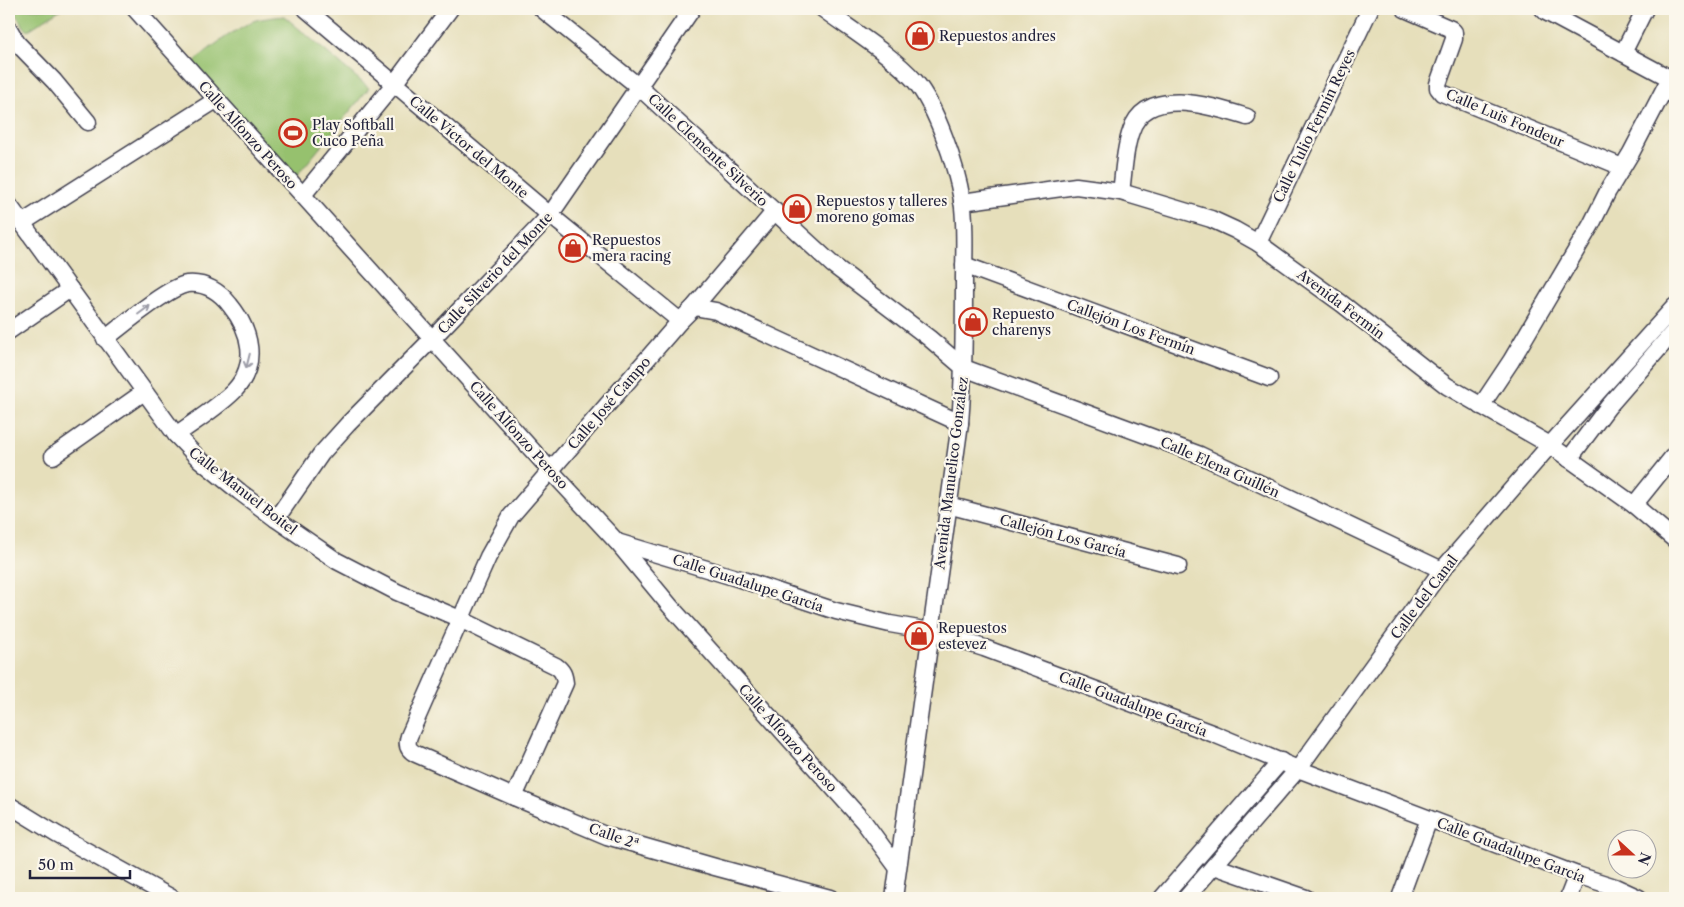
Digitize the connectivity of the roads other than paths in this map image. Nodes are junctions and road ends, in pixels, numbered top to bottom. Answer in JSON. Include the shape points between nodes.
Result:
{"nodes":[{"id":1,"x":135,"y":9,"type":"edge"},
{"id":2,"x":306,"y":9,"type":"edge"},
{"id":3,"x":450,"y":9,"type":"edge"},
{"id":4,"x":542,"y":9,"type":"edge"},
{"id":5,"x":692,"y":9,"type":"edge"},
{"id":6,"x":823,"y":9,"type":"edge"},
{"id":7,"x":1370,"y":9,"type":"edge"},
{"id":8,"x":1405,"y":9,"type":"edge"},
{"id":9,"x":1543,"y":9,"type":"edge"},
{"id":10,"x":1645,"y":9,"type":"edge"},
{"id":11,"x":9,"y":29,"type":"edge"},
{"id":12,"x":1623,"y":53,"type":"junction"},
{"id":13,"x":1673,"y":80,"type":"edge"},
{"id":14,"x":394,"y":84,"type":"junction"},
{"id":15,"x":638,"y":86,"type":"junction"},
{"id":16,"x":216,"y":100,"type":"junction"},
{"id":17,"x":1247,"y":117,"type":"dead end"},
{"id":18,"x":88,"y":122,"type":"dead end"},
{"id":19,"x":1622,"y":167,"type":"junction"},
{"id":20,"x":1121,"y":192,"type":"junction"},
{"id":21,"x":303,"y":195,"type":"junction"},
{"id":22,"x":962,"y":202,"type":"junction"},
{"id":23,"x":9,"y":205,"type":"edge"},
{"id":24,"x":774,"y":211,"type":"junction"},
{"id":25,"x":550,"y":215,"type":"junction"},
{"id":26,"x":22,"y":223,"type":"junction"},
{"id":27,"x":1258,"y":243,"type":"junction"},
{"id":28,"x":964,"y":265,"type":"junction"},
{"id":29,"x":70,"y":289,"type":"junction"},
{"id":30,"x":1675,"y":306,"type":"edge"},
{"id":31,"x":694,"y":307,"type":"junction"},
{"id":32,"x":680,"y":321,"type":"junction"},
{"id":33,"x":1675,"y":330,"type":"edge"},
{"id":34,"x":9,"y":331,"type":"edge"},
{"id":35,"x":105,"y":339,"type":"junction"},
{"id":36,"x":432,"y":339,"type":"junction"},
{"id":37,"x":964,"y":368,"type":"junction"},
{"id":38,"x":1269,"y":378,"type":"dead end"},
{"id":39,"x":144,"y":392,"type":"junction"},
{"id":40,"x":1482,"y":406,"type":"junction"},
{"id":41,"x":960,"y":423,"type":"junction"},
{"id":42,"x":176,"y":435,"type":"junction"},
{"id":43,"x":1550,"y":445,"type":"junction"},
{"id":44,"x":1675,"y":454,"type":"edge"},
{"id":45,"x":53,"y":456,"type":"dead end"},
{"id":46,"x":1569,"y":459,"type":"junction"},
{"id":47,"x":551,"y":472,"type":"junction"},
{"id":48,"x":948,"y":505,"type":"junction"},
{"id":49,"x":1634,"y":506,"type":"junction"},
{"id":50,"x":276,"y":519,"type":"junction"},
{"id":51,"x":1672,"y":531,"type":"edge"},
{"id":52,"x":617,"y":542,"type":"junction"},
{"id":53,"x":1178,"y":566,"type":"dead end"},
{"id":54,"x":1442,"y":570,"type":"junction"},
{"id":55,"x":460,"y":619,"type":"junction"},
{"id":56,"x":930,"y":631,"type":"junction"},
{"id":57,"x":408,"y":747,"type":"joint"},
{"id":58,"x":1281,"y":761,"type":"junction"},
{"id":59,"x":1298,"y":768,"type":"junction"},
{"id":60,"x":514,"y":798,"type":"junction"},
{"id":61,"x":9,"y":805,"type":"edge"},
{"id":62,"x":1429,"y":819,"type":"junction"},
{"id":63,"x":1214,"y":866,"type":"junction"},
{"id":64,"x":897,"y":867,"type":"junction"},
{"id":65,"x":1577,"y":876,"type":"junction"},
{"id":66,"x":794,"y":893,"type":"edge"},
{"id":67,"x":172,"y":898,"type":"edge"},
{"id":68,"x":830,"y":898,"type":"edge"},
{"id":69,"x":894,"y":898,"type":"edge"},
{"id":70,"x":1162,"y":898,"type":"edge"},
{"id":71,"x":1186,"y":898,"type":"edge"},
{"id":72,"x":1306,"y":898,"type":"edge"},
{"id":73,"x":1400,"y":898,"type":"edge"},
{"id":74,"x":1568,"y":898,"type":"edge"},
{"id":75,"x":1640,"y":898,"type":"edge"}],
"edges":[{"from":1,"to":16,"type":"street","name":"Calle Alfonzo Peroso"},
{"from":2,"to":14,"type":"street","name":"Calle Víctor del Monte"},
{"from":3,"to":14,"type":"street"},
{"from":4,"to":15,"type":"street","name":"Calle Clemente Silverio"},
{"from":5,"to":15,"type":"street","name":"Calle Silverio del Monte"},
{"from":6,"to":22,"type":"street","name":"Avenida Manuelico González","via":[[901,68],[920,90],[950,154]]},
{"from":7,"to":27,"type":"street","name":"Calle Tulio Fermín Reyes"},
{"from":8,"to":19,"type":"street","name":"Calle Luis Fondeur","via":[[1454,32],[1438,84],[1442,92]]},
{"from":9,"to":12,"type":"street"},
{"from":10,"to":12,"type":"street"},
{"from":11,"to":18,"type":"street","via":[[17,43]]},
{"from":12,"to":13,"type":"street"},
{"from":13,"to":19,"type":"street"},
{"from":14,"to":21,"type":"street"},
{"from":14,"to":25,"type":"street","name":"Calle Víctor del Monte"},
{"from":15,"to":24,"type":"street","name":"Calle Clemente Silverio"},
{"from":15,"to":25,"type":"street","name":"Calle Silverio del Monte"},
{"from":16,"to":21,"type":"street","name":"Calle Alfonzo Peroso"},
{"from":16,"to":26,"type":"street"},
{"from":17,"to":20,"type":"street","via":[[1202,104],[1175,102],[1151,107],[1141,115],[1131,131]]},
{"from":19,"to":40,"type":"street","via":[[1552,292]]},
{"from":20,"to":22,"type":"street","name":"Avenida Fermín","via":[[1076,186]]},
{"from":20,"to":27,"type":"street","name":"Avenida Fermín","via":[[1211,220]]},
{"from":21,"to":36,"type":"street","name":"Calle Alfonzo Peroso"},
{"from":22,"to":28,"type":"street","name":"Avenida Manuelico González"},
{"from":23,"to":26,"type":"street","name":"Calle Manuel Boitel"},
{"from":24,"to":31,"type":"street","name":"Calle José Campo"},
{"from":24,"to":37,"type":"street","name":"Calle Clemente Silverio","via":[[833,265]]},
{"from":25,"to":32,"type":"street","name":"Calle Víctor del Monte"},
{"from":25,"to":36,"type":"street","name":"Calle Silverio del Monte"},
{"from":26,"to":29,"type":"street","name":"Calle Manuel Boitel"},
{"from":27,"to":40,"type":"street","name":"Avenida Fermín","via":[[1447,386]]},
{"from":28,"to":37,"type":"street","name":"Avenida Manuelico González"},
{"from":28,"to":38,"type":"street","name":"Callejón Los Fermín"},
{"from":29,"to":34,"type":"street"},
{"from":29,"to":35,"type":"street","name":"Calle Manuel Boitel"},
{"from":30,"to":43,"type":"street","name":"Calle del Canal"},
{"from":31,"to":32,"type":"street","name":"Calle José Campo"},
{"from":31,"to":41,"type":"street","via":[[716,311]]},
{"from":32,"to":47,"type":"street","name":"Calle José Campo"},
{"from":33,"to":46,"type":"street","via":[[1608,407]]},
{"from":35,"to":39,"type":"street","name":"Calle Manuel Boitel"},
{"from":35,"to":42,"type":"street","one_way":true,"via":[[172,289],[188,284],[213,289],[240,318],[249,340],[245,372],[227,398]]},
{"from":36,"to":47,"type":"street","name":"Calle Alfonzo Peroso"},
{"from":36,"to":50,"type":"street","name":"Calle Silverio del Monte","via":[[321,454]]},
{"from":37,"to":41,"type":"street","name":"Avenida Manuelico González"},
{"from":37,"to":54,"type":"street","name":"Calle Elena Guillén","via":[[1200,455]]},
{"from":39,"to":42,"type":"street","name":"Calle Manuel Boitel"},
{"from":39,"to":45,"type":"street"},
{"from":40,"to":43,"type":"street","name":"Avenida Fermín"},
{"from":41,"to":48,"type":"street","name":"Avenida Manuelico González"},
{"from":42,"to":50,"type":"street","name":"Calle Manuel Boitel","via":[[199,459]]},
{"from":43,"to":46,"type":"street","name":"Avenida Fermín"},
{"from":43,"to":54,"type":"street","name":"Calle del Canal"},
{"from":44,"to":49,"type":"street"},
{"from":46,"to":49,"type":"street","name":"Avenida Fermín"},
{"from":47,"to":52,"type":"street","name":"Calle Alfonzo Peroso"},
{"from":47,"to":55,"type":"street","name":"Calle José Campo","via":[[511,516]]},
{"from":48,"to":53,"type":"street","name":"Callejón Los García"},
{"from":48,"to":56,"type":"street","name":"Avenida Manuelico González"},
{"from":49,"to":51,"type":"street","name":"Avenida Fermín"},
{"from":50,"to":55,"type":"street","name":"Calle Manuel Boitel","via":[[336,561]]},
{"from":52,"to":56,"type":"street","name":"Calle Guadalupe García","via":[[836,611]]},
{"from":52,"to":64,"type":"street","name":"Calle Alfonzo Peroso","via":[[682,620],[864,822]]},
{"from":54,"to":59,"type":"street","name":"Calle del Canal"},
{"from":55,"to":57,"type":"street","name":"Calle José Campo","via":[[409,736]]},
{"from":55,"to":60,"type":"street","name":"Calle Manuel Boitel","via":[[556,666],[564,673],[565,682]]},
{"from":56,"to":58,"type":"street","name":"Calle Guadalupe García","via":[[984,648]]},
{"from":56,"to":64,"type":"street","name":"Avenida Manuelico González"},
{"from":57,"to":60,"type":"street","name":"Calle 2ª","via":[[416,754]]},
{"from":58,"to":59,"type":"street","name":"Calle Guadalupe García"},
{"from":58,"to":70,"type":"street"},
{"from":59,"to":62,"type":"street","name":"Calle Guadalupe García"},
{"from":59,"to":63,"type":"street","name":"Calle del Canal"},
{"from":60,"to":66,"type":"street","name":"Calle 2ª","via":[[607,836]]},
{"from":61,"to":67,"type":"street"},
{"from":62,"to":65,"type":"street","name":"Calle Guadalupe García"},
{"from":62,"to":73,"type":"street"},
{"from":63,"to":71,"type":"street","name":"Calle del Canal"},
{"from":63,"to":72,"type":"street"},
{"from":64,"to":69,"type":"street","name":"Avenida Manuelico González"},
{"from":65,"to":74,"type":"street"},
{"from":65,"to":75,"type":"street","name":"Calle Guadalupe García"},
{"from":66,"to":68,"type":"street","name":"Calle 2ª"}]}
